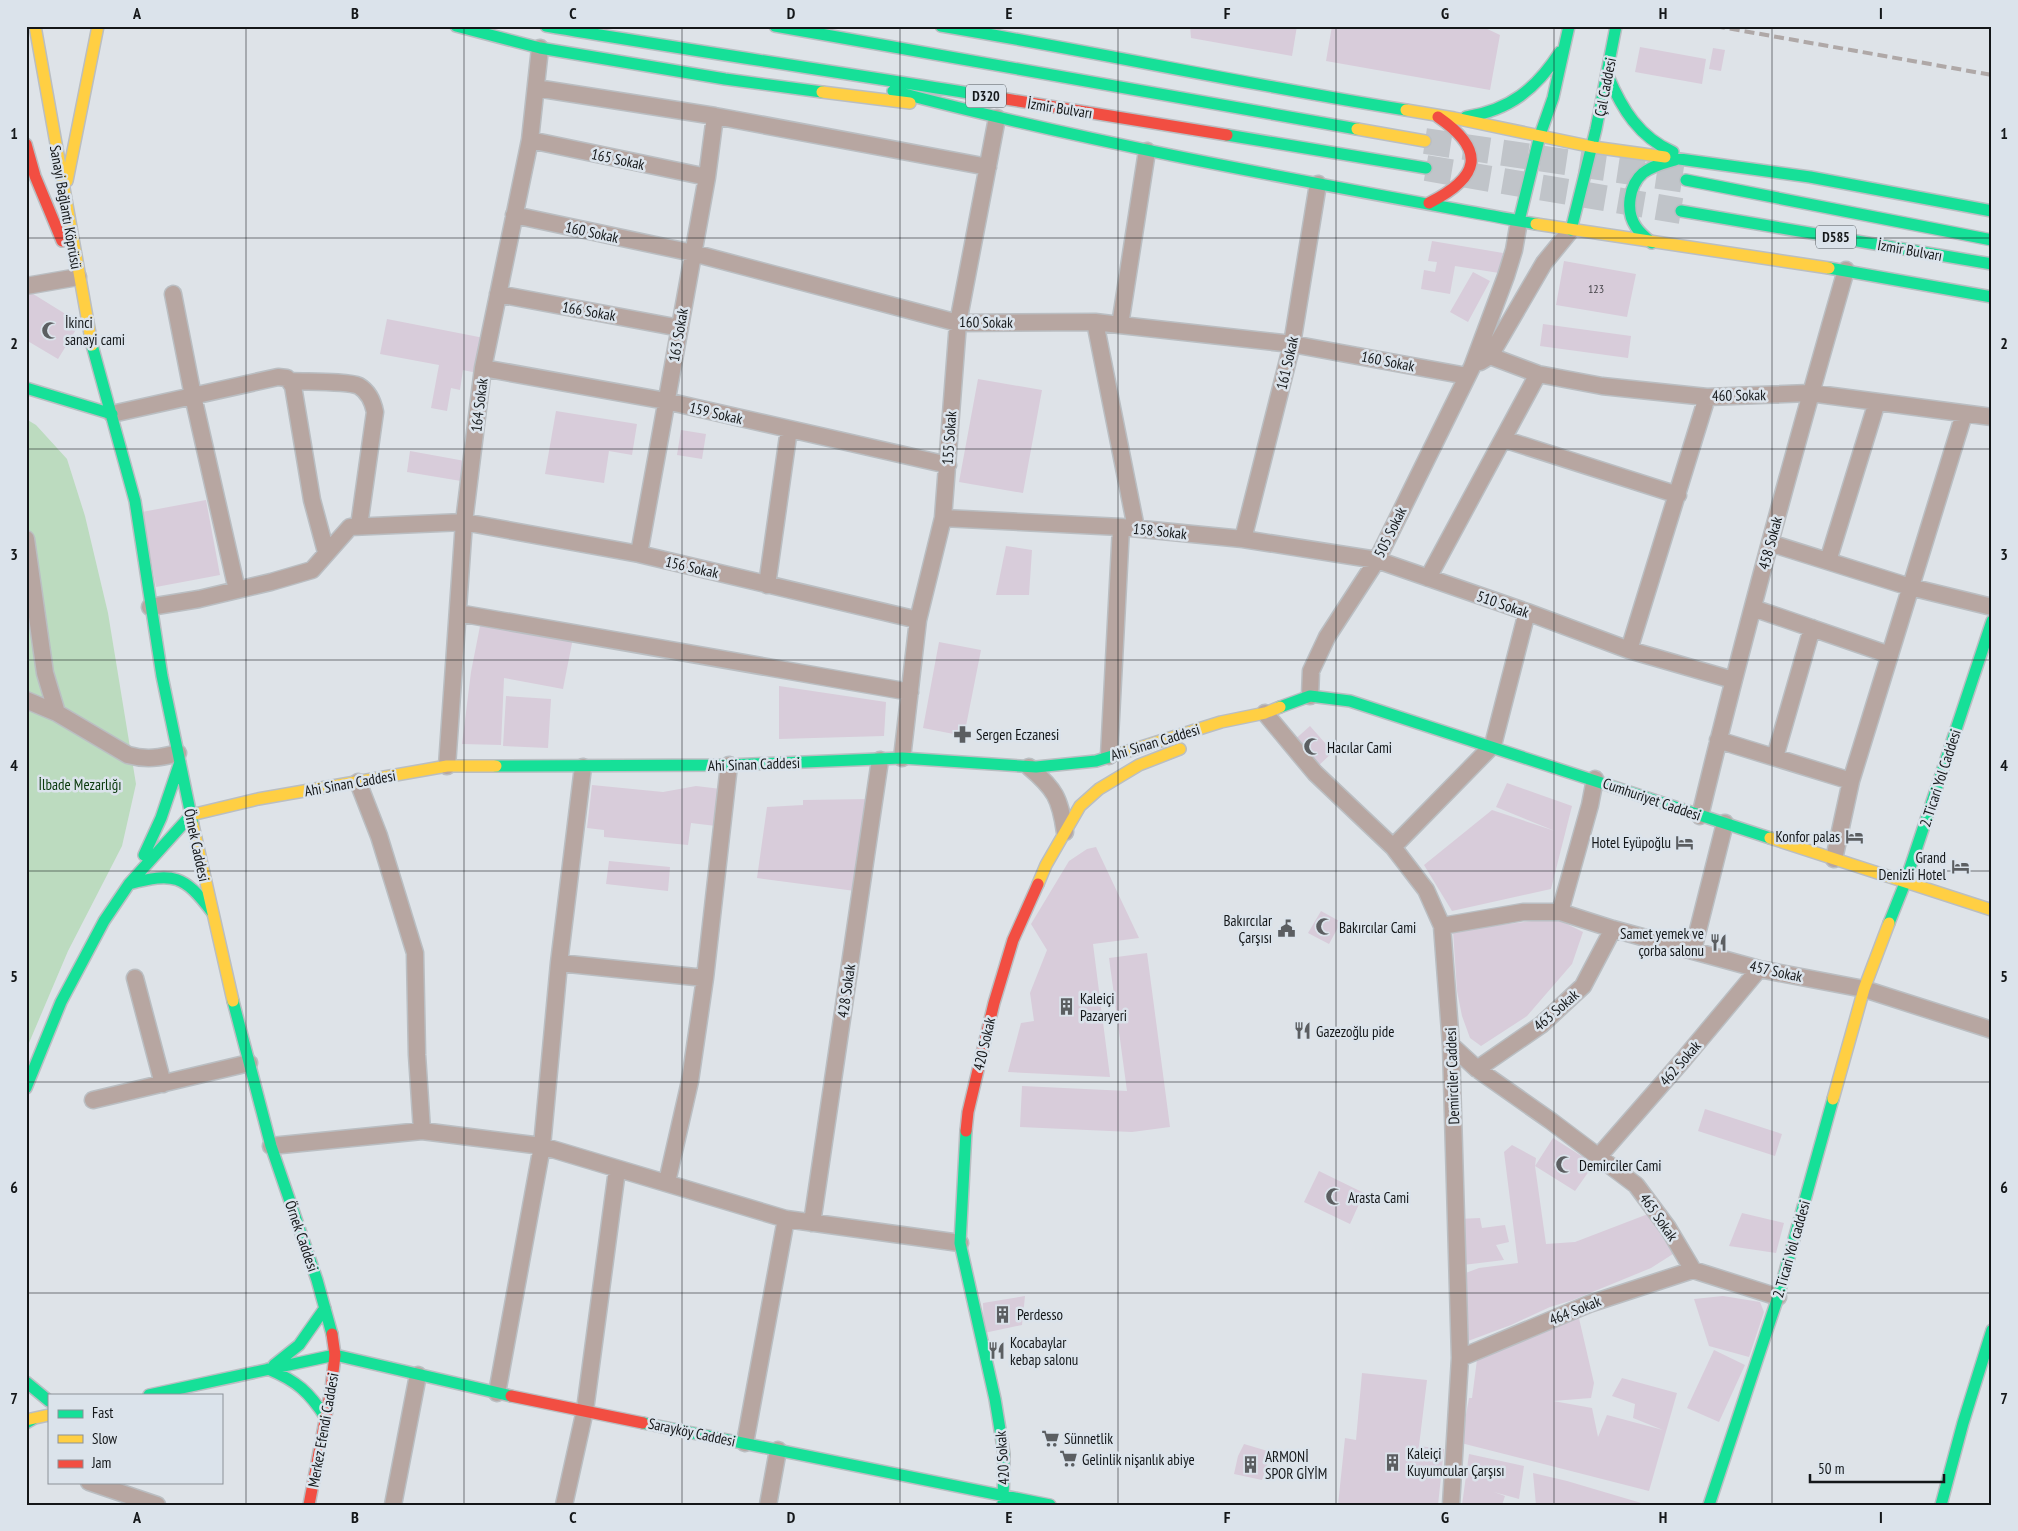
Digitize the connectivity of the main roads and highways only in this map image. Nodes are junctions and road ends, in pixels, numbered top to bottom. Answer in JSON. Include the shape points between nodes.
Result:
{"nodes":[{"id":1,"x":35,"y":26,"type":"edge"},
{"id":2,"x":98,"y":26,"type":"edge"},
{"id":3,"x":456,"y":26,"type":"edge"},
{"id":4,"x":546,"y":26,"type":"edge"},
{"id":5,"x":775,"y":26,"type":"edge"},
{"id":6,"x":941,"y":26,"type":"edge"},
{"id":7,"x":1569,"y":26,"type":"edge"},
{"id":8,"x":1616,"y":26,"type":"edge"},
{"id":9,"x":1566,"y":42,"type":"junction"},
{"id":10,"x":803,"y":66,"type":"junction"},
{"id":11,"x":1608,"y":76,"type":"junction"},
{"id":12,"x":961,"y":109,"type":"junction"},
{"id":13,"x":1435,"y":115,"type":"junction"},
{"id":14,"x":1454,"y":118,"type":"junction"},
{"id":15,"x":1540,"y":135,"type":"junction"},
{"id":16,"x":1425,"y":141,"type":"tunnel mouth"},
{"id":17,"x":26,"y":144,"type":"edge"},
{"id":18,"x":1593,"y":147,"type":"junction"},
{"id":19,"x":1679,"y":159,"type":"junction"},
{"id":20,"x":1696,"y":160,"type":"junction"},
{"id":21,"x":1426,"y":168,"type":"tunnel mouth"},
{"id":22,"x":30,"y":177,"type":"edge"},
{"id":23,"x":1686,"y":180,"type":"tunnel mouth"},
{"id":24,"x":64,"y":195,"type":"junction"},
{"id":25,"x":1429,"y":203,"type":"junction"},
{"id":26,"x":1681,"y":211,"type":"tunnel mouth"},
{"id":27,"x":1992,"y":211,"type":"edge"},
{"id":28,"x":1519,"y":221,"type":"junction"},
{"id":29,"x":1571,"y":230,"type":"junction"},
{"id":30,"x":1992,"y":240,"type":"edge"},
{"id":31,"x":1652,"y":242,"type":"junction"},
{"id":32,"x":1992,"y":264,"type":"edge"},
{"id":33,"x":78,"y":277,"type":"junction"},
{"id":34,"x":1992,"y":297,"type":"edge"},
{"id":35,"x":26,"y":388,"type":"edge"},
{"id":36,"x":112,"y":414,"type":"junction"},
{"id":37,"x":1992,"y":621,"type":"edge"},
{"id":38,"x":1310,"y":696,"type":"joint"},
{"id":39,"x":1260,"y":715,"type":"junction"},
{"id":40,"x":179,"y":758,"type":"junction"},
{"id":41,"x":191,"y":815,"type":"junction"},
{"id":42,"x":1905,"y":883,"type":"junction"},
{"id":43,"x":129,"y":884,"type":"junction"},
{"id":44,"x":1992,"y":910,"type":"edge"},
{"id":45,"x":212,"y":912,"type":"junction"},
{"id":46,"x":1864,"y":990,"type":"joint"},
{"id":47,"x":26,"y":1088,"type":"edge"},
{"id":48,"x":325,"y":1308,"type":"junction"},
{"id":49,"x":1992,"y":1330,"type":"edge"},
{"id":50,"x":335,"y":1355,"type":"junction"},
{"id":51,"x":268,"y":1368,"type":"junction"},
{"id":52,"x":26,"y":1382,"type":"edge"},
{"id":53,"x":154,"y":1394,"type":"edge"},
{"id":54,"x":48,"y":1400,"type":"edge"},
{"id":55,"x":48,"y":1415,"type":"edge"},
{"id":56,"x":326,"y":1418,"type":"junction"},
{"id":57,"x":28,"y":1420,"type":"edge"},
{"id":58,"x":1004,"y":1500,"type":"edge"},
{"id":59,"x":309,"y":1505,"type":"edge"},
{"id":60,"x":1050,"y":1505,"type":"edge"},
{"id":61,"x":1709,"y":1505,"type":"edge"},
{"id":62,"x":1941,"y":1505,"type":"edge"}],
"edges":[{"from":1,"to":24,"type":"main road","name":"Sanayi Bağlantı Köprüsü"},
{"from":2,"to":24,"type":"main road"},
{"from":3,"to":12,"type":"main road","via":[[540,48],[725,79]]},
{"from":4,"to":10,"type":"main road","name":"İzmir Bulvarı","number":"D320"},
{"from":5,"to":16,"type":"main road","name":"İzmir Bulvarı","number":"D320"},
{"from":6,"to":13,"type":"main road","via":[[1286,91]]},
{"from":7,"to":9,"type":"main road"},
{"from":8,"to":11,"type":"main road","name":"Çal Caddesi"},
{"from":9,"to":14,"type":"main road","via":[[1543,75],[1517,99],[1489,113]]},
{"from":9,"to":15,"type":"main road","via":[[1553,98]]},
{"from":10,"to":12,"type":"main road"},
{"from":10,"to":21,"type":"main road","name":"İzmir Bulvarı","number":"D320"},
{"from":11,"to":18,"type":"main road","name":"Çal Caddesi"},
{"from":11,"to":20,"type":"main road","via":[[1630,120],[1650,140]]},
{"from":12,"to":25,"type":"main road","via":[[1147,151]]},
{"from":13,"to":14,"type":"main road"},
{"from":13,"to":25,"type":"main road","via":[[1462,138],[1470,148],[1472,159],[1457,186]]},
{"from":14,"to":15,"type":"main road"},
{"from":15,"to":18,"type":"main road"},
{"from":15,"to":28,"type":"main road"},
{"from":17,"to":22,"type":"main road","name":"Sanayi Bağlantı Köprüsü"},
{"from":18,"to":19,"type":"main road"},
{"from":18,"to":29,"type":"main road","name":"Çal Caddesi"},
{"from":19,"to":20,"type":"main road"},
{"from":19,"to":31,"type":"main road","via":[[1649,167],[1632,187],[1631,217],[1636,228]]},
{"from":20,"to":27,"type":"main road","via":[[1810,177]]},
{"from":22,"to":33,"type":"main road","name":"Sanayi Bağlantı Köprüsü"},
{"from":23,"to":30,"type":"main road","name":"İzmir Bulvarı","number":"D585"},
{"from":24,"to":33,"type":"main road","name":"Sanayi Bağlantı Köprüsü"},
{"from":25,"to":28,"type":"main road"},
{"from":26,"to":32,"type":"main road","name":"İzmir Bulvarı","number":"D585"},
{"from":28,"to":29,"type":"main road"},
{"from":29,"to":31,"type":"main road"},
{"from":31,"to":34,"type":"main road","via":[[1846,270]]},
{"from":33,"to":36,"type":"main road","name":"Örnek Caddesi","via":[[92,348]]},
{"from":35,"to":36,"type":"main road"},
{"from":36,"to":40,"type":"main road","name":"Örnek Caddesi","via":[[135,500],[150,607]]},
{"from":37,"to":42,"type":"main road","name":"2. Ticari Yol Caddesi"},
{"from":38,"to":39,"type":"main road","name":"Ahi Sinan Caddesi"},
{"from":38,"to":42,"type":"main road","name":"Cumhuriyet Caddesi","via":[[1350,701],[1382,710]]},
{"from":39,"to":41,"type":"main road","name":"Ahi Sinan Caddesi","via":[[1221,722],[1096,761],[1029,767],[902,758],[729,765],[447,766],[258,799]]},
{"from":39,"to":58,"type":"main road","name":"420 Sokak","via":[[1138,765],[1099,789],[1080,806],[1046,865],[1013,940],[968,1112],[960,1243],[995,1399],[1004,1454]]},
{"from":40,"to":41,"type":"main road","name":"Örnek Caddesi"},
{"from":40,"to":43,"type":"main road","via":[[161,818]]},
{"from":41,"to":43,"type":"main road"},
{"from":41,"to":45,"type":"main road","name":"Örnek Caddesi"},
{"from":42,"to":44,"type":"main road","name":"Cumhuriyet Caddesi"},
{"from":42,"to":46,"type":"main road","name":"2. Ticari Yol Caddesi"},
{"from":43,"to":45,"type":"main road","via":[[168,876],[181,880],[192,887]]},
{"from":43,"to":47,"type":"main road","via":[[104,920],[62,1002]]},
{"from":45,"to":48,"type":"main road","name":"Örnek Caddesi","via":[[271,1146]]},
{"from":46,"to":61,"type":"main road","name":"2. Ticari Yol caddesi","via":[[1778,1297]]},
{"from":48,"to":50,"type":"main road","name":"Örnek Caddesi"},
{"from":48,"to":51,"type":"main road","via":[[299,1345]]},
{"from":49,"to":62,"type":"main road","via":[[1962,1423]]},
{"from":50,"to":51,"type":"main road"},
{"from":50,"to":56,"type":"main road","name":"Merkez Efendi Caddesi"},
{"from":50,"to":58,"type":"main road","name":"Sarayköy Caddesi","via":[[497,1393]]},
{"from":51,"to":53,"type":"main road","via":[[237,1378]]},
{"from":51,"to":56,"type":"main road","via":[[290,1377],[305,1388]]},
{"from":52,"to":54,"type":"main road"},
{"from":55,"to":57,"type":"main road"},
{"from":56,"to":59,"type":"main road","name":"Merkez Efendi Caddesi"},
{"from":58,"to":60,"type":"main road","name":"Sarayköy Caddesi"}]}
